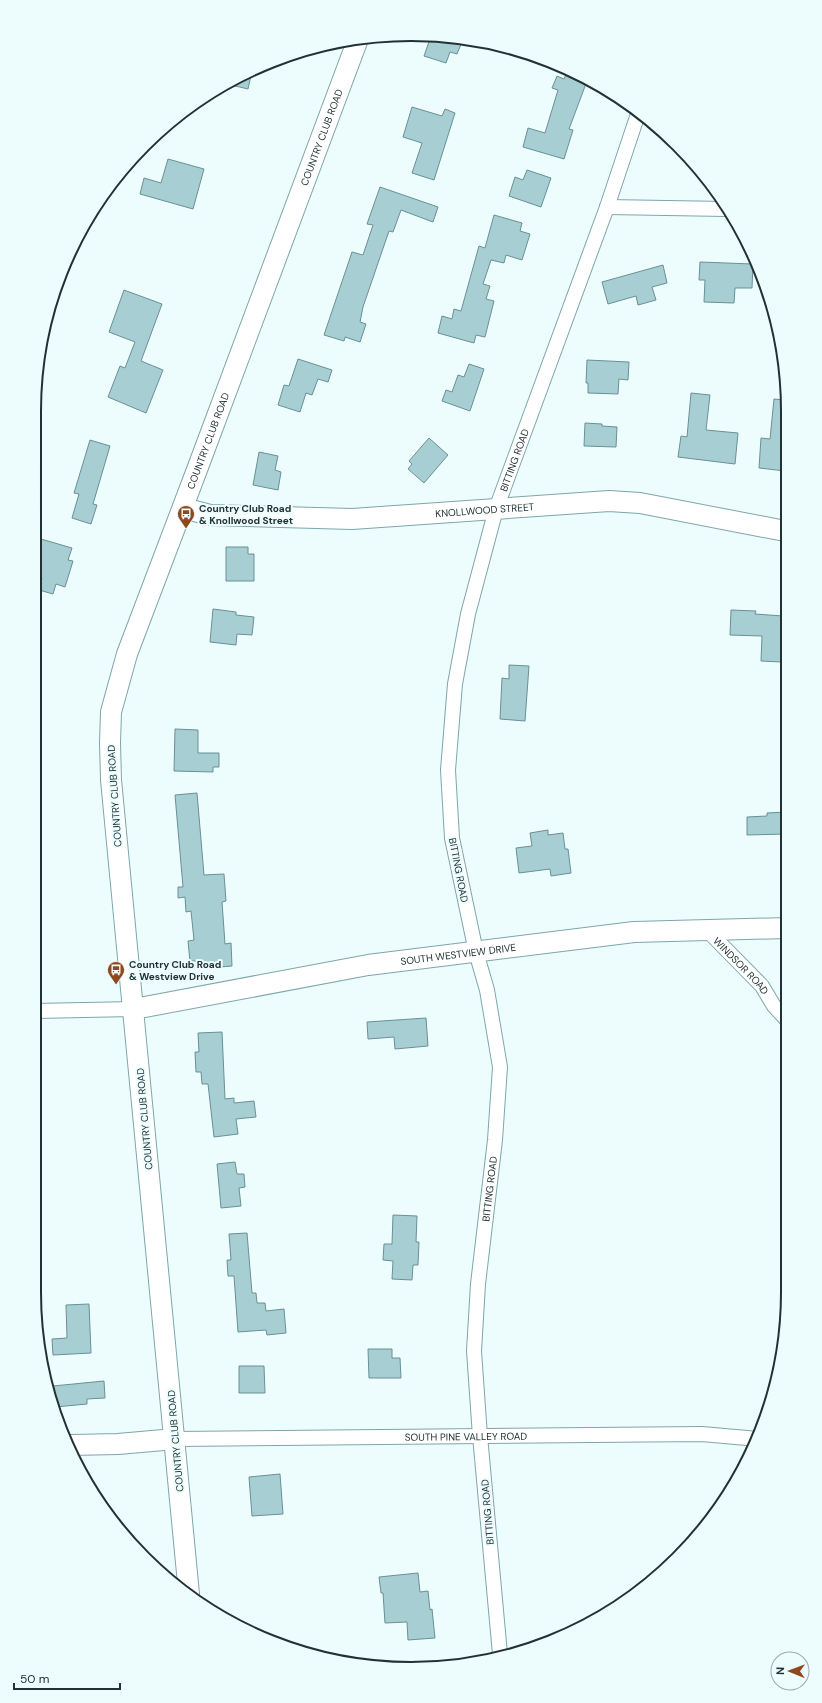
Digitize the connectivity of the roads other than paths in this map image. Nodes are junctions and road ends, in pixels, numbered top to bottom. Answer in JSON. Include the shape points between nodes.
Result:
{"nodes":[{"id":1,"x":356,"y":45,"type":"edge"},
{"id":2,"x":637,"y":118,"type":"edge"},
{"id":3,"x":607,"y":207,"type":"junction"},
{"id":4,"x":721,"y":209,"type":"edge"},
{"id":5,"x":183,"y":508,"type":"junction"},
{"id":6,"x":496,"y":509,"type":"junction"},
{"id":7,"x":781,"y":530,"type":"edge"},
{"id":8,"x":781,"y":928,"type":"edge"},
{"id":9,"x":708,"y":931,"type":"junction"},
{"id":10,"x":476,"y":952,"type":"junction"},
{"id":11,"x":134,"y":1009,"type":"junction"},
{"id":12,"x":41,"y":1011,"type":"edge"},
{"id":13,"x":781,"y":1014,"type":"edge"},
{"id":14,"x":480,"y":1436,"type":"junction"},
{"id":15,"x":751,"y":1438,"type":"edge"},
{"id":16,"x":175,"y":1439,"type":"junction"},
{"id":17,"x":74,"y":1445,"type":"edge"},
{"id":18,"x":188,"y":1588,"type":"edge"},
{"id":19,"x":500,"y":1651,"type":"edge"}],
"edges":[{"from":1,"to":5,"type":"main road","name":"COUNTRY CLUB ROAD"},
{"from":2,"to":3,"type":"street","name":"BITTING ROAD"},
{"from":3,"to":4,"type":"street"},
{"from":3,"to":6,"type":"street","name":"BITTING ROAD"},
{"from":5,"to":6,"type":"main road","name":"KNOLLWOOD STREET","via":[[210,515],[352,519]]},
{"from":5,"to":11,"type":"main road","name":"COUNTRY CLUB ROAD","via":[[127,654],[111,712],[111,780]]},
{"from":6,"to":7,"type":"main road","name":"KNOLLWOOD STREET","via":[[609,501],[640,503]]},
{"from":6,"to":10,"type":"street","name":"BITTING ROAD","via":[[468,614],[455,684],[448,770],[452,838]]},
{"from":8,"to":9,"type":"main road","name":"SOUTH WESTVIEW DRIVE"},
{"from":9,"to":10,"type":"main road","name":"SOUTH WESTVIEW DRIVE","via":[[634,932]]},
{"from":9,"to":13,"type":"street","name":"WINDSOR ROAD","via":[[762,986]]},
{"from":10,"to":11,"type":"main road","name":"SOUTH WESTVIEW DRIVE","via":[[368,965]]},
{"from":10,"to":14,"type":"street","name":"BITTING ROAD","via":[[487,990],[500,1067],[495,1140],[478,1284],[474,1351]]},
{"from":11,"to":12,"type":"street"},
{"from":11,"to":16,"type":"main road","name":"COUNTRY CLUB ROAD"},
{"from":14,"to":15,"type":"street","name":"SOUTH PINE VALLEY ROAD","via":[[702,1434]]},
{"from":14,"to":16,"type":"street","name":"SOUTH PINE VALLEY ROAD"},
{"from":14,"to":19,"type":"street","name":"BITTING ROAD"},
{"from":16,"to":17,"type":"main road"},
{"from":16,"to":18,"type":"main road","name":"COUNTRY CLUB ROAD"}]}
